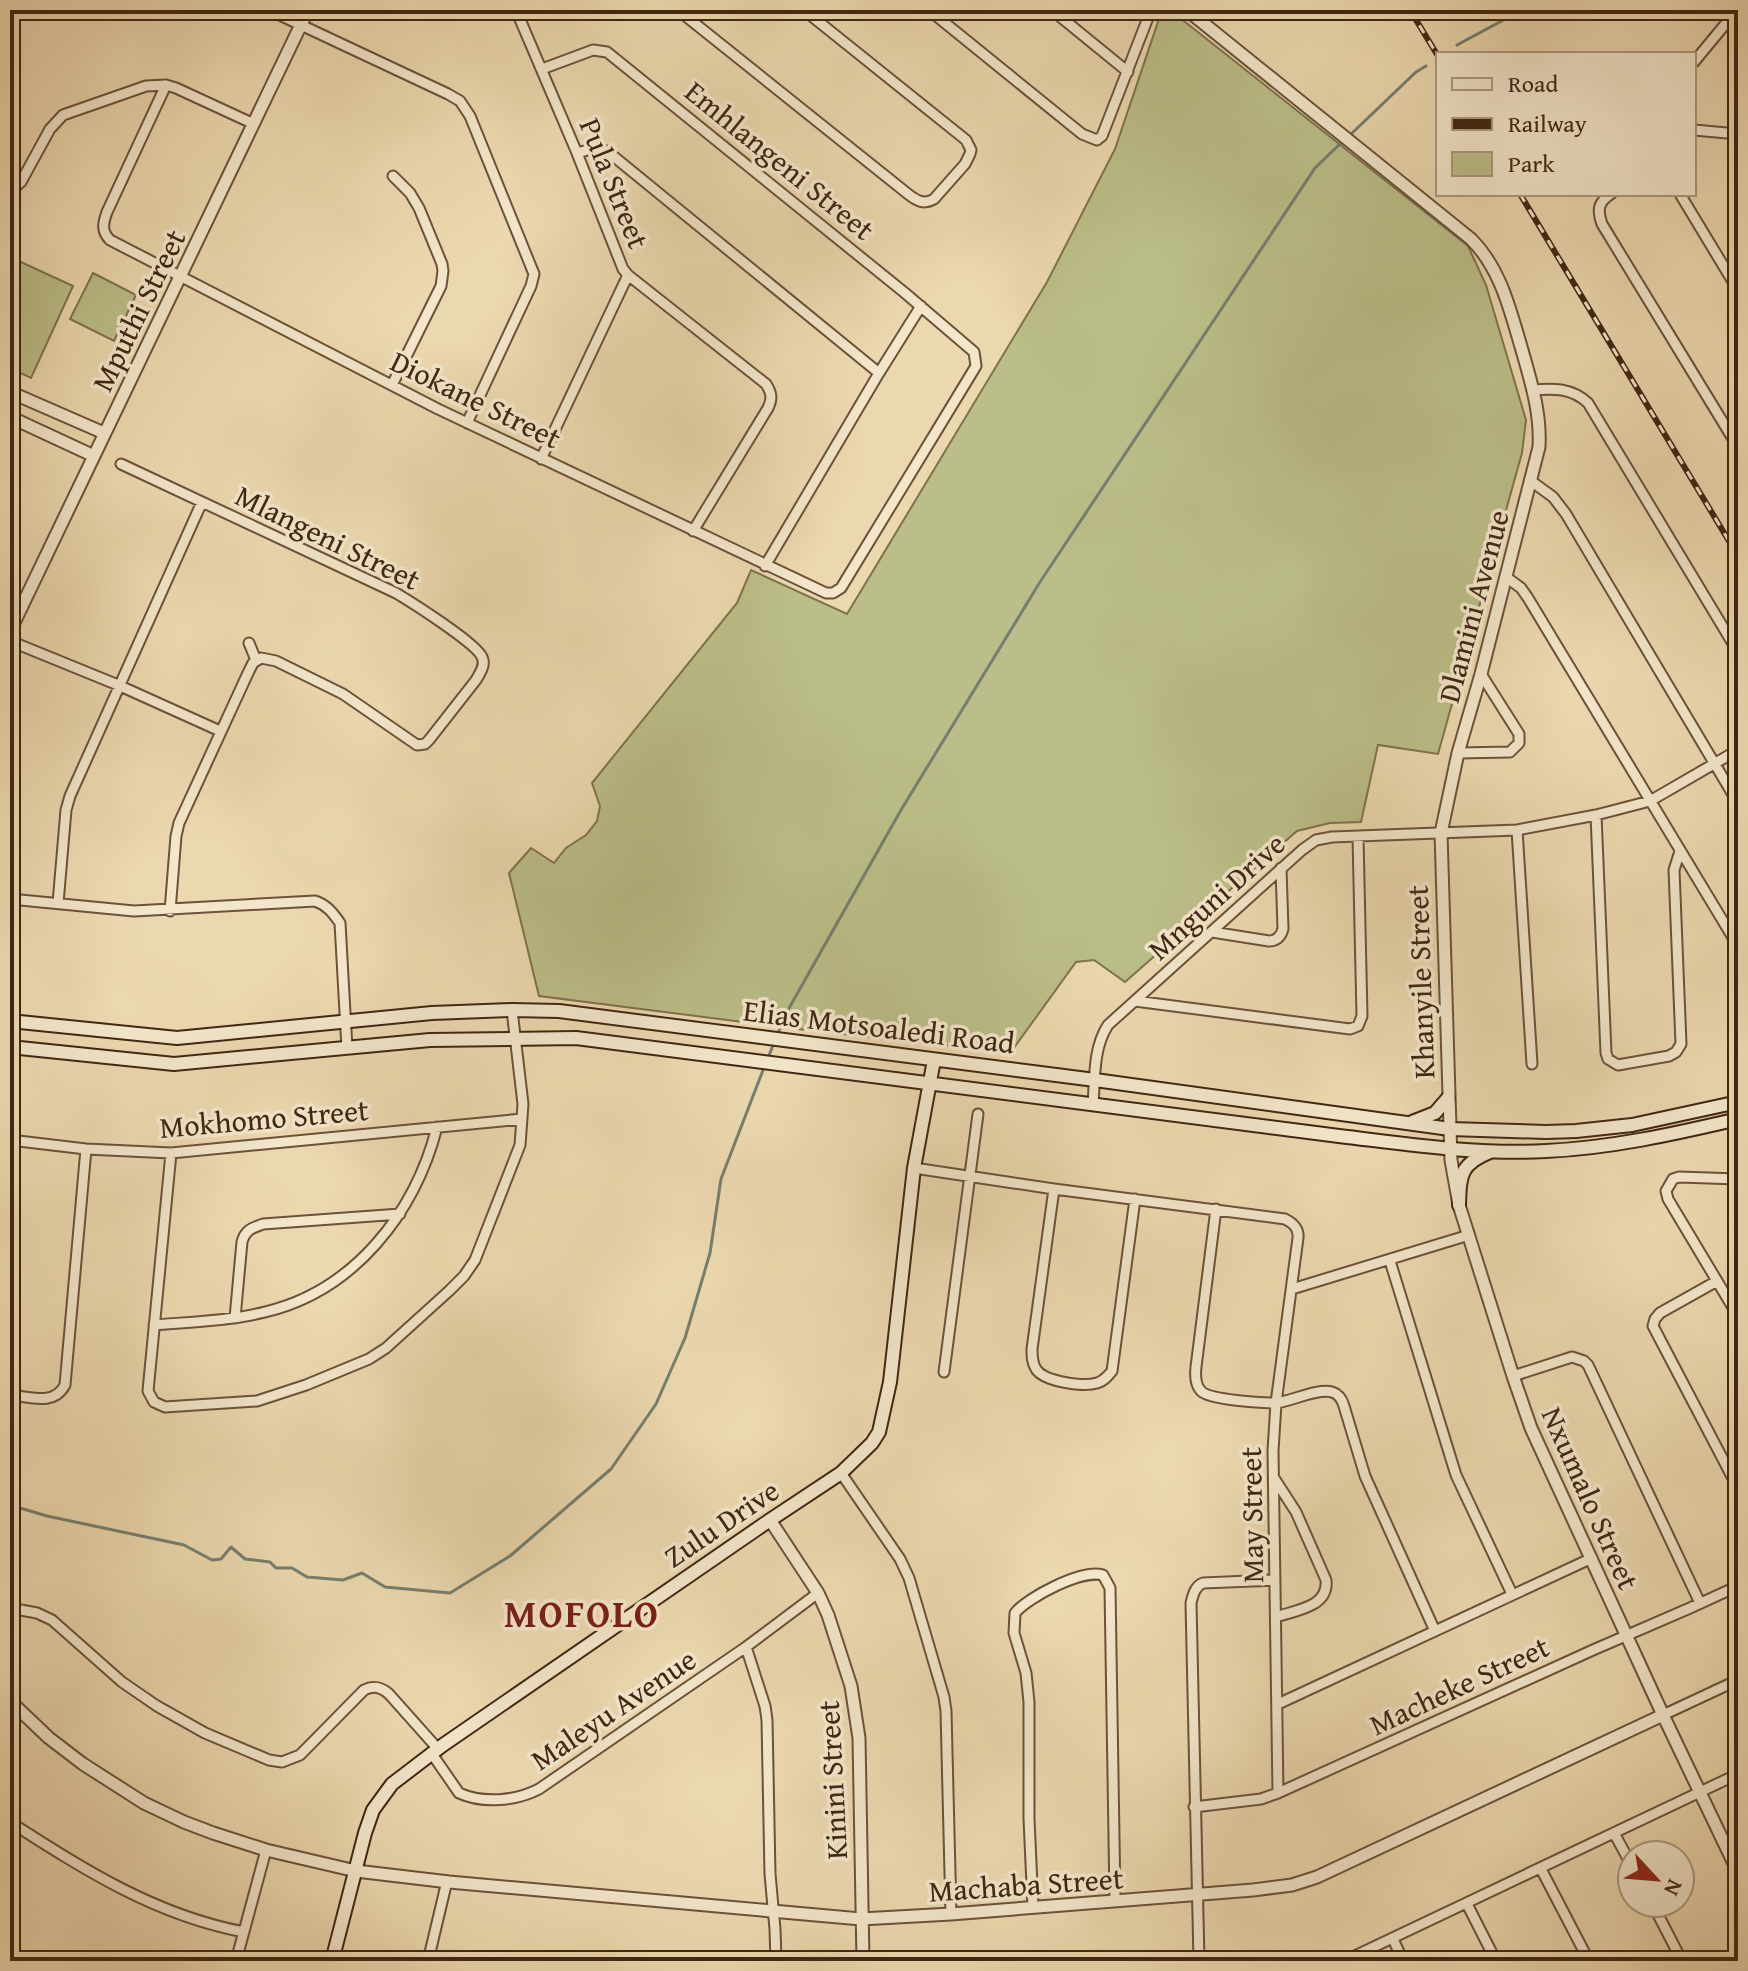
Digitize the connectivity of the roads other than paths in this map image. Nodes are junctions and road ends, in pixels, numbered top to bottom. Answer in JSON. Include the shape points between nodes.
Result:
{"nodes":[{"id":1,"x":269,"y":10,"type":"edge"},
{"id":2,"x":308,"y":10,"type":"edge"},
{"id":3,"x":516,"y":10,"type":"edge"},
{"id":4,"x":678,"y":10,"type":"edge"},
{"id":5,"x":804,"y":10,"type":"edge"},
{"id":6,"x":929,"y":10,"type":"edge"},
{"id":7,"x":1052,"y":10,"type":"edge"},
{"id":8,"x":1151,"y":10,"type":"edge"},
{"id":9,"x":1187,"y":10,"type":"edge"},
{"id":10,"x":1737,"y":10,"type":"edge"},
{"id":11,"x":301,"y":25,"type":"junction"},
{"id":12,"x":1696,"y":60,"type":"edge"},
{"id":13,"x":542,"y":69,"type":"junction"},
{"id":14,"x":1128,"y":72,"type":"junction"},
{"id":15,"x":166,"y":85,"type":"junction"},
{"id":16,"x":254,"y":124,"type":"junction"},
{"id":17,"x":1696,"y":130,"type":"edge"},
{"id":18,"x":1738,"y":134,"type":"edge"},
{"id":19,"x":577,"y":153,"type":"junction"},
{"id":20,"x":393,"y":176,"type":"dead end"},
{"id":21,"x":11,"y":192,"type":"edge"},
{"id":22,"x":1607,"y":196,"type":"edge"},
{"id":23,"x":1681,"y":196,"type":"edge"},
{"id":24,"x":628,"y":275,"type":"junction"},
{"id":25,"x":181,"y":277,"type":"junction"},
{"id":26,"x":1738,"y":290,"type":"edge"},
{"id":27,"x":921,"y":306,"type":"junction"},
{"id":28,"x":879,"y":373,"type":"junction"},
{"id":29,"x":392,"y":385,"type":"junction"},
{"id":30,"x":1533,"y":390,"type":"junction"},
{"id":31,"x":10,"y":392,"type":"edge"},
{"id":32,"x":10,"y":417,"type":"edge"},
{"id":33,"x":467,"y":423,"type":"junction"},
{"id":34,"x":104,"y":433,"type":"junction"},
{"id":35,"x":1738,"y":447,"type":"edge"},
{"id":36,"x":94,"y":456,"type":"junction"},
{"id":37,"x":541,"y":459,"type":"junction"},
{"id":38,"x":121,"y":464,"type":"dead end"},
{"id":39,"x":1531,"y":481,"type":"junction"},
{"id":40,"x":202,"y":502,"type":"junction"},
{"id":41,"x":693,"y":531,"type":"junction"},
{"id":42,"x":765,"y":566,"type":"junction"},
{"id":43,"x":1506,"y":577,"type":"junction"},
{"id":44,"x":841,"y":588,"type":"joint"},
{"id":45,"x":10,"y":631,"type":"edge"},
{"id":46,"x":10,"y":641,"type":"edge"},
{"id":47,"x":249,"y":643,"type":"dead end"},
{"id":48,"x":1738,"y":652,"type":"edge"},
{"id":49,"x":256,"y":660,"type":"junction"},
{"id":50,"x":1481,"y":674,"type":"junction"},
{"id":51,"x":118,"y":685,"type":"junction"},
{"id":52,"x":220,"y":731,"type":"junction"},
{"id":53,"x":1738,"y":750,"type":"edge"},
{"id":54,"x":1458,"y":753,"type":"junction"},
{"id":55,"x":1714,"y":764,"type":"junction"},
{"id":56,"x":1650,"y":801,"type":"junction"},
{"id":57,"x":1738,"y":803,"type":"edge"},
{"id":58,"x":1596,"y":815,"type":"junction"},
{"id":59,"x":1517,"y":830,"type":"junction"},
{"id":60,"x":1441,"y":833,"type":"junction"},
{"id":61,"x":1358,"y":837,"type":"junction"},
{"id":62,"x":1680,"y":851,"type":"junction"},
{"id":63,"x":1281,"y":868,"type":"junction"},
{"id":64,"x":10,"y":899,"type":"edge"},
{"id":65,"x":58,"y":903,"type":"junction"},
{"id":66,"x":170,"y":911,"type":"junction"},
{"id":67,"x":1212,"y":932,"type":"junction"},
{"id":68,"x":1738,"y":946,"type":"edge"},
{"id":69,"x":1135,"y":1001,"type":"junction"},
{"id":70,"x":512,"y":1010,"type":"junction"},
{"id":71,"x":10,"y":1021,"type":"edge"},
{"id":72,"x":344,"y":1021,"type":"junction"},
{"id":73,"x":516,"y":1037,"type":"junction"},
{"id":74,"x":10,"y":1047,"type":"edge"},
{"id":75,"x":347,"y":1048,"type":"junction"},
{"id":76,"x":934,"y":1060,"type":"junction"},
{"id":77,"x":1532,"y":1064,"type":"dead end"},
{"id":78,"x":1095,"y":1080,"type":"junction"},
{"id":79,"x":929,"y":1084,"type":"junction"},
{"id":80,"x":1448,"y":1098,"type":"junction"},
{"id":81,"x":1738,"y":1102,"type":"edge"},
{"id":82,"x":1093,"y":1105,"type":"junction"},
{"id":83,"x":978,"y":1114,"type":"dead end"},
{"id":84,"x":522,"y":1119,"type":"junction"},
{"id":85,"x":1738,"y":1119,"type":"edge"},
{"id":86,"x":1408,"y":1122,"type":"junction"},
{"id":87,"x":437,"y":1127,"type":"junction"},
{"id":88,"x":1450,"y":1129,"type":"junction"},
{"id":89,"x":10,"y":1140,"type":"edge"},
{"id":90,"x":86,"y":1149,"type":"junction"},
{"id":91,"x":1451,"y":1149,"type":"junction"},
{"id":92,"x":1493,"y":1151,"type":"junction"},
{"id":93,"x":171,"y":1153,"type":"junction"},
{"id":94,"x":914,"y":1168,"type":"junction"},
{"id":95,"x":970,"y":1177,"type":"junction"},
{"id":96,"x":1738,"y":1179,"type":"edge"},
{"id":97,"x":1054,"y":1189,"type":"junction"},
{"id":98,"x":1135,"y":1199,"type":"junction"},
{"id":99,"x":1459,"y":1205,"type":"junction"},
{"id":100,"x":1216,"y":1209,"type":"junction"},
{"id":101,"x":400,"y":1214,"type":"junction"},
{"id":102,"x":1469,"y":1235,"type":"junction"},
{"id":103,"x":1390,"y":1261,"type":"junction"},
{"id":104,"x":1717,"y":1281,"type":"junction"},
{"id":105,"x":1292,"y":1289,"type":"junction"},
{"id":106,"x":1738,"y":1316,"type":"edge"},
{"id":107,"x":235,"y":1318,"type":"junction"},
{"id":108,"x":154,"y":1325,"type":"junction"},
{"id":109,"x":944,"y":1372,"type":"dead end"},
{"id":110,"x":1513,"y":1376,"type":"junction"},
{"id":111,"x":10,"y":1395,"type":"edge"},
{"id":112,"x":1276,"y":1403,"type":"junction"},
{"id":113,"x":841,"y":1473,"type":"junction"},
{"id":114,"x":1273,"y":1476,"type":"junction"},
{"id":115,"x":1738,"y":1488,"type":"edge"},
{"id":116,"x":770,"y":1520,"type":"junction"},
{"id":117,"x":1592,"y":1558,"type":"junction"},
{"id":118,"x":1275,"y":1580,"type":"junction"},
{"id":119,"x":1738,"y":1586,"type":"edge"},
{"id":120,"x":818,"y":1593,"type":"junction"},
{"id":121,"x":1512,"y":1594,"type":"junction"},
{"id":122,"x":1700,"y":1603,"type":"junction"},
{"id":123,"x":10,"y":1608,"type":"edge"},
{"id":124,"x":1276,"y":1617,"type":"junction"},
{"id":125,"x":1435,"y":1631,"type":"junction"},
{"id":126,"x":1627,"y":1635,"type":"junction"},
{"id":127,"x":746,"y":1647,"type":"junction"},
{"id":128,"x":1738,"y":1680,"type":"edge"},
{"id":129,"x":10,"y":1701,"type":"edge"},
{"id":130,"x":1278,"y":1704,"type":"junction"},
{"id":131,"x":1663,"y":1715,"type":"junction"},
{"id":132,"x":435,"y":1752,"type":"junction"},
{"id":133,"x":1738,"y":1774,"type":"edge"},
{"id":134,"x":1278,"y":1793,"type":"junction"},
{"id":135,"x":1700,"y":1793,"type":"junction"},
{"id":136,"x":1194,"y":1807,"type":"junction"},
{"id":137,"x":10,"y":1822,"type":"edge"},
{"id":138,"x":1614,"y":1833,"type":"junction"},
{"id":139,"x":1617,"y":1839,"type":"edge"},
{"id":140,"x":266,"y":1850,"type":"junction"},
{"id":141,"x":1541,"y":1869,"type":"junction"},
{"id":142,"x":356,"y":1871,"type":"junction"},
{"id":143,"x":1738,"y":1872,"type":"edge"},
{"id":144,"x":447,"y":1881,"type":"junction"},
{"id":145,"x":1197,"y":1895,"type":"junction"},
{"id":146,"x":1115,"y":1900,"type":"junction"},
{"id":147,"x":1467,"y":1904,"type":"junction"},
{"id":148,"x":1033,"y":1907,"type":"junction"},
{"id":149,"x":773,"y":1911,"type":"junction"},
{"id":150,"x":951,"y":1914,"type":"junction"},
{"id":151,"x":861,"y":1919,"type":"junction"},
{"id":152,"x":1660,"y":1919,"type":"edge"},
{"id":153,"x":244,"y":1932,"type":"junction"},
{"id":154,"x":1393,"y":1939,"type":"junction"},
{"id":155,"x":236,"y":1961,"type":"edge"},
{"id":156,"x":332,"y":1961,"type":"edge"},
{"id":157,"x":428,"y":1961,"type":"edge"},
{"id":158,"x":776,"y":1961,"type":"edge"},
{"id":159,"x":863,"y":1961,"type":"edge"},
{"id":160,"x":1199,"y":1961,"type":"edge"},
{"id":161,"x":1344,"y":1961,"type":"edge"},
{"id":162,"x":1403,"y":1961,"type":"edge"},
{"id":163,"x":1496,"y":1961,"type":"edge"},
{"id":164,"x":1589,"y":1961,"type":"edge"},
{"id":165,"x":1682,"y":1961,"type":"edge"}],
"edges":[{"from":1,"to":11,"type":"street"},
{"from":2,"to":11,"type":"street","name":"Mputhi Street"},
{"from":3,"to":13,"type":"street","name":"Pula Street"},
{"from":4,"to":5,"type":"street","via":[[917,201],[934,199],[965,164],[971,150],[966,140]]},
{"from":6,"to":14,"type":"street","via":[[1082,134],[1097,140]]},
{"from":7,"to":14,"type":"street"},
{"from":8,"to":14,"type":"street"},
{"from":9,"to":30,"type":"street","name":"Dlamini Avenue","via":[[1481,249],[1504,291]]},
{"from":10,"to":12,"type":"street"},
{"from":11,"to":16,"type":"street","name":"Mputhi Street"},
{"from":11,"to":33,"type":"street","via":[[448,94],[470,116],[534,274]]},
{"from":13,"to":19,"type":"street","name":"Pula Street"},
{"from":13,"to":27,"type":"street","name":"Emhlangeni Street","via":[[593,50],[607,52]]},
{"from":15,"to":16,"type":"street"},
{"from":15,"to":21,"type":"street","via":[[146,86],[63,115]]},
{"from":15,"to":25,"type":"street","name":"Diokane Street","via":[[103,225],[110,240]]},
{"from":16,"to":25,"type":"street","name":"Mputhi Street"},
{"from":17,"to":18,"type":"street"},
{"from":19,"to":24,"type":"street","name":"Pula Street"},
{"from":19,"to":28,"type":"street","via":[[607,151]]},
{"from":20,"to":29,"type":"street","via":[[419,208],[443,271],[441,286]]},
{"from":22,"to":35,"type":"street","via":[[1599,206],[1602,224]]},
{"from":23,"to":26,"type":"street"},
{"from":24,"to":37,"type":"street","name":"Pula Street"},
{"from":24,"to":41,"type":"street","via":[[770,391],[771,403]]},
{"from":25,"to":29,"type":"street","name":"Diokane Street"},
{"from":25,"to":34,"type":"street","name":"Mputhi Street"},
{"from":27,"to":28,"type":"street"},
{"from":27,"to":44,"type":"street","name":"Emhlangeni Street","via":[[974,352],[976,366]]},
{"from":28,"to":42,"type":"street"},
{"from":29,"to":33,"type":"street","name":"Diokane Street"},
{"from":30,"to":39,"type":"street","name":"Dlamini Avenue","via":[[1540,428]]},
{"from":30,"to":48,"type":"street","via":[[1562,389],[1588,403]]},
{"from":31,"to":34,"type":"street"},
{"from":32,"to":36,"type":"street"},
{"from":33,"to":37,"type":"street","name":"Diokane Street"},
{"from":34,"to":36,"type":"street","name":"Mputhi Street"},
{"from":36,"to":45,"type":"street","name":"Mputhi Street"},
{"from":37,"to":41,"type":"street","name":"Diokane Street"},
{"from":38,"to":40,"type":"street","name":"Mlangeni Street"},
{"from":39,"to":43,"type":"street","name":"Dlamini Avenue"},
{"from":39,"to":55,"type":"street","via":[[1566,514]]},
{"from":40,"to":49,"type":"street","name":"Mlangeni Street","via":[[410,601],[479,652],[483,666],[429,740],[417,745],[343,694],[276,661]]},
{"from":40,"to":51,"type":"street"},
{"from":41,"to":42,"type":"street","name":"Diokane Street"},
{"from":42,"to":44,"type":"street","name":"Diokane Street","via":[[826,593]]},
{"from":43,"to":50,"type":"street","name":"Dlamini Avenue"},
{"from":43,"to":56,"type":"street","via":[[1528,598]]},
{"from":46,"to":51,"type":"street"},
{"from":47,"to":49,"type":"street"},
{"from":49,"to":52,"type":"street"},
{"from":50,"to":54,"type":"street","name":"Dlamini Avenue"},
{"from":50,"to":54,"type":"street","via":[[1519,734],[1519,743],[1510,752]]},
{"from":51,"to":52,"type":"street"},
{"from":51,"to":65,"type":"street","via":[[66,810]]},
{"from":52,"to":66,"type":"street","via":[[177,829]]},
{"from":53,"to":55,"type":"street","name":"Mnguni Drive"},
{"from":54,"to":60,"type":"street","name":"Dlamini Avenue"},
{"from":55,"to":56,"type":"street","name":"Mnguni Drive"},
{"from":55,"to":57,"type":"street"},
{"from":56,"to":58,"type":"street","name":"Mnguni Drive"},
{"from":56,"to":62,"type":"street"},
{"from":58,"to":59,"type":"street","name":"Mnguni Drive"},
{"from":58,"to":62,"type":"street","via":[[1606,1053],[1618,1065],[1669,1056],[1681,1044],[1674,870]]},
{"from":59,"to":60,"type":"street","name":"Mnguni Drive"},
{"from":59,"to":77,"type":"street"},
{"from":60,"to":61,"type":"street","name":"Mnguni Drive"},
{"from":60,"to":80,"type":"street","name":"Khanyile Street"},
{"from":61,"to":63,"type":"street","name":"Mnguni Drive","via":[[1316,840]]},
{"from":61,"to":69,"type":"street","via":[[1358,1026]]},
{"from":62,"to":68,"type":"street"},
{"from":63,"to":67,"type":"street","name":"Mnguni Drive"},
{"from":63,"to":67,"type":"street","via":[[1280,936],[1269,941]]},
{"from":64,"to":65,"type":"street"},
{"from":65,"to":66,"type":"street"},
{"from":66,"to":72,"type":"street","via":[[310,901],[329,908],[340,923]]},
{"from":67,"to":69,"type":"street","name":"Mnguni Drive"},
{"from":69,"to":78,"type":"street","name":"Mnguni Drive","via":[[1101,1035]]},
{"from":70,"to":72,"type":"main road","name":"Elias Motsoaledi Road"},
{"from":70,"to":73,"type":"street"},
{"from":70,"to":76,"type":"main road","name":"Elias Motsoaledi Road","via":[[587,1014]]},
{"from":71,"to":72,"type":"main road","name":"Elias Motsoaledi Road","via":[[177,1038]]},
{"from":72,"to":75,"type":"street"},
{"from":73,"to":75,"type":"main road","name":"Elias Motsoaledi Road"},
{"from":73,"to":79,"type":"main road","name":"Elias Motsoaledi Road","via":[[576,1038]]},
{"from":73,"to":84,"type":"street"},
{"from":74,"to":75,"type":"main road","name":"Elias Motsoaledi Road","via":[[174,1064]]},
{"from":76,"to":78,"type":"main road","name":"Elias Motsoaledi Road"},
{"from":76,"to":79,"type":"main road","name":"Zulu Drive"},
{"from":78,"to":82,"type":"street","name":"Mnguni Drive"},
{"from":78,"to":86,"type":"main road","name":"Elias Motsoaledi Road"},
{"from":79,"to":82,"type":"main road","name":"Elias Motsoaledi Road"},
{"from":79,"to":94,"type":"main road","name":"Zulu Drive"},
{"from":80,"to":86,"type":"main road","via":[[1435,1113]]},
{"from":80,"to":88,"type":"street","name":"Khanyile Street"},
{"from":81,"to":88,"type":"main road","name":"Elias Motsoaledi Road","via":[[1592,1129]]},
{"from":82,"to":91,"type":"main road","name":"Elias Motsoaledi Road"},
{"from":83,"to":95,"type":"street"},
{"from":84,"to":87,"type":"street","name":"Mokhomo Street"},
{"from":84,"to":108,"type":"street","via":[[520,1145],[475,1260],[449,1291],[369,1359],[257,1401],[165,1407],[148,1391]]},
{"from":85,"to":92,"type":"main road","name":"Elias Motsoaledi Road","via":[[1604,1146]]},
{"from":86,"to":88,"type":"main road","name":"Elias Motsoaledi Road"},
{"from":87,"to":93,"type":"street","name":"Mokhomo Street"},
{"from":87,"to":101,"type":"street","via":[[423,1171]]},
{"from":88,"to":91,"type":"street","name":"Nxumalo Street"},
{"from":89,"to":90,"type":"street","name":"Mokhomo Street"},
{"from":90,"to":93,"type":"street","name":"Mokhomo Street"},
{"from":90,"to":111,"type":"street","via":[[65,1385],[50,1399]]},
{"from":91,"to":92,"type":"main road","name":"Elias Motsoaledi Road"},
{"from":91,"to":99,"type":"street","name":"Nxumalo Street"},
{"from":92,"to":99,"type":"main road","via":[[1465,1166]]},
{"from":93,"to":108,"type":"street"},
{"from":94,"to":95,"type":"street"},
{"from":94,"to":113,"type":"main road","name":"Zulu Drive","via":[[883,1418],[872,1443]]},
{"from":95,"to":97,"type":"street"},
{"from":95,"to":109,"type":"street"},
{"from":96,"to":104,"type":"street","via":[[1679,1177],[1668,1185],[1667,1195]]},
{"from":97,"to":98,"type":"street"},
{"from":97,"to":98,"type":"street","via":[[1033,1360],[1046,1378],[1087,1384],[1100,1382],[1112,1371]]},
{"from":98,"to":100,"type":"street"},
{"from":99,"to":102,"type":"street","name":"Nxumalo Street"},
{"from":100,"to":105,"type":"street","name":"May Street","via":[[1285,1219],[1297,1228]]},
{"from":100,"to":112,"type":"street","via":[[1196,1381],[1208,1396]]},
{"from":101,"to":107,"type":"street","via":[[365,1256],[319,1291],[267,1312]]},
{"from":101,"to":107,"type":"street","via":[[250,1228],[242,1242]]},
{"from":102,"to":103,"type":"street"},
{"from":102,"to":110,"type":"street","name":"Nxumalo Street"},
{"from":103,"to":105,"type":"street"},
{"from":103,"to":121,"type":"street","via":[[1456,1475]]},
{"from":104,"to":106,"type":"street"},
{"from":104,"to":115,"type":"street","via":[[1660,1313],[1653,1326]]},
{"from":105,"to":112,"type":"street","name":"May Street"},
{"from":107,"to":108,"type":"street"},
{"from":110,"to":117,"type":"street","name":"Nxumalo Street","via":[[1531,1428]]},
{"from":110,"to":122,"type":"street","via":[[1572,1357],[1588,1365]]},
{"from":112,"to":114,"type":"street","name":"May Street"},
{"from":112,"to":125,"type":"street","via":[[1330,1391],[1342,1400],[1365,1476]]},
{"from":113,"to":116,"type":"main road","name":"Zulu Drive"},
{"from":113,"to":150,"type":"street","via":[[909,1578],[944,1697]]},
{"from":114,"to":118,"type":"street","name":"May Street"},
{"from":114,"to":124,"type":"street","via":[[1296,1512],[1327,1586],[1314,1605]]},
{"from":116,"to":120,"type":"street","name":"Kinini Street"},
{"from":116,"to":132,"type":"main road","name":"Zulu Drive"},
{"from":117,"to":121,"type":"street"},
{"from":117,"to":126,"type":"street","name":"Nxumalo Street"},
{"from":118,"to":124,"type":"street","name":"May Street"},
{"from":118,"to":136,"type":"street","via":[[1203,1583],[1194,1593]]},
{"from":119,"to":122,"type":"street","name":"Macheke Street"},
{"from":120,"to":127,"type":"street","name":"Maleyu Avenue"},
{"from":120,"to":151,"type":"street","name":"Kinini Street","via":[[846,1668],[859,1738]]},
{"from":121,"to":125,"type":"street"},
{"from":122,"to":126,"type":"street","name":"Macheke Street"},
{"from":123,"to":132,"type":"street","via":[[52,1620],[157,1706],[269,1760],[282,1762],[300,1755],[364,1690],[376,1686],[389,1694]]},
{"from":124,"to":130,"type":"street","name":"May Street"},
{"from":125,"to":130,"type":"street"},
{"from":126,"to":131,"type":"street","name":"Nxumalo Street"},
{"from":126,"to":134,"type":"street","name":"Macheke Street"},
{"from":127,"to":132,"type":"street","name":"Maleyu Avenue","via":[[524,1796],[463,1795]]},
{"from":127,"to":149,"type":"street","via":[[767,1720]]},
{"from":128,"to":131,"type":"street"},
{"from":129,"to":140,"type":"street","name":"Machaba Street","via":[[71,1755],[144,1803]]},
{"from":130,"to":134,"type":"street","name":"May Street"},
{"from":131,"to":135,"type":"street","name":"Nxumalo Street"},
{"from":131,"to":145,"type":"street","name":"Machaba Street","via":[[1317,1877],[1292,1885]]},
{"from":132,"to":142,"type":"main road","name":"Zulu Drive","via":[[392,1784],[373,1810]]},
{"from":133,"to":135,"type":"street"},
{"from":134,"to":136,"type":"street","name":"Macheke Street"},
{"from":135,"to":138,"type":"street"},
{"from":135,"to":143,"type":"street","name":"Nxumalo Street"},
{"from":136,"to":145,"type":"street"},
{"from":137,"to":153,"type":"street","via":[[140,1899]]},
{"from":138,"to":139,"type":"street"},
{"from":138,"to":141,"type":"street"},
{"from":140,"to":142,"type":"street","name":"Machaba Street"},
{"from":140,"to":153,"type":"street"},
{"from":141,"to":147,"type":"street"},
{"from":141,"to":164,"type":"street"},
{"from":142,"to":144,"type":"street","name":"Machaba Street"},
{"from":142,"to":156,"type":"main road","name":"Zulu Drive"},
{"from":144,"to":149,"type":"street","name":"Machaba Street"},
{"from":144,"to":157,"type":"street"},
{"from":145,"to":146,"type":"street","name":"Machaba Street"},
{"from":145,"to":160,"type":"street"},
{"from":146,"to":148,"type":"street","name":"Machaba Street"},
{"from":146,"to":148,"type":"street","via":[[1110,1588],[1096,1573],[1074,1578],[1020,1606],[1013,1622],[1029,1702]]},
{"from":147,"to":154,"type":"street"},
{"from":147,"to":163,"type":"street"},
{"from":148,"to":150,"type":"street","name":"Machaba Street"},
{"from":149,"to":151,"type":"street","name":"Machaba Street"},
{"from":149,"to":158,"type":"street"},
{"from":150,"to":151,"type":"street","name":"Machaba Street"},
{"from":151,"to":159,"type":"street","name":"Kinini Street"},
{"from":152,"to":165,"type":"street"},
{"from":153,"to":155,"type":"street"},
{"from":154,"to":161,"type":"street"},
{"from":154,"to":162,"type":"street"}]}
